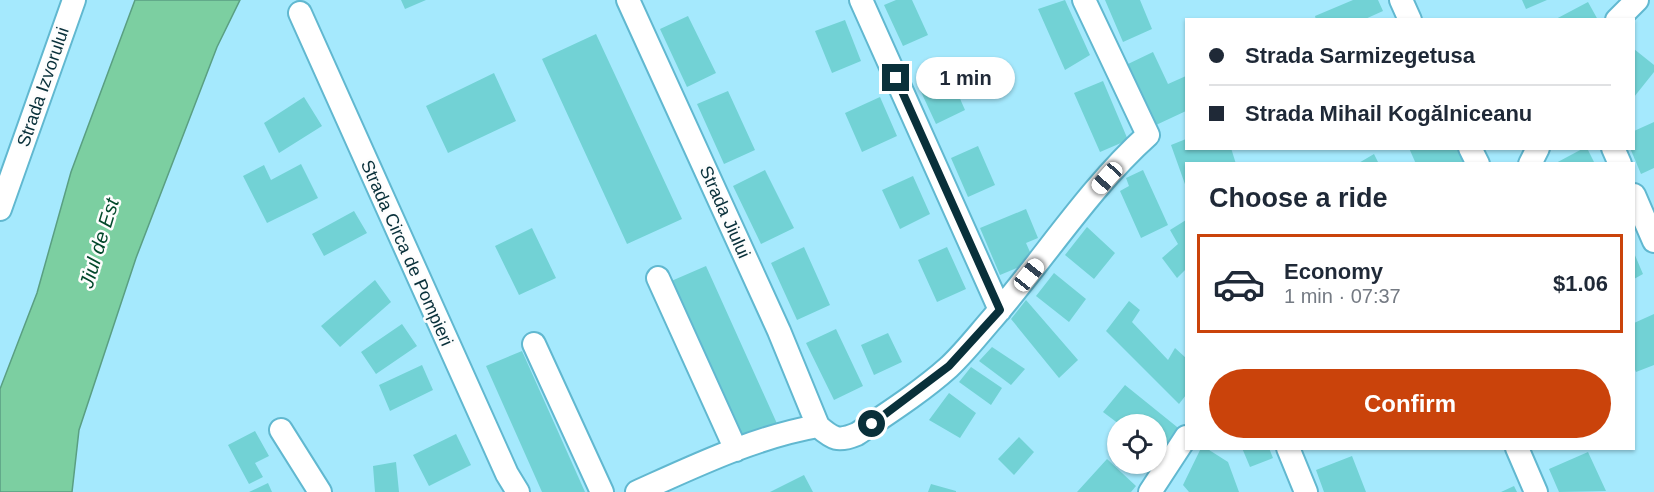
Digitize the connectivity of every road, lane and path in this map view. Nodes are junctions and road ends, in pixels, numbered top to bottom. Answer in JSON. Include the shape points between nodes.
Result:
{"nodes":[{"id":1,"x":75,"y":0,"type":"edge"},
{"id":2,"x":628,"y":0,"type":"edge"},
{"id":3,"x":861,"y":0,"type":"edge"},
{"id":4,"x":1084,"y":0,"type":"edge"},
{"id":5,"x":1401,"y":0,"type":"edge"},
{"id":6,"x":1637,"y":0,"type":"edge"},
{"id":7,"x":300,"y":13,"type":"dead end"},
{"id":8,"x":1409,"y":18,"type":"edge"},
{"id":9,"x":1619,"y":18,"type":"edge"},
{"id":10,"x":1635,"y":197,"type":"edge"},
{"id":11,"x":0,"y":209,"type":"edge"},
{"id":12,"x":1654,"y":241,"type":"edge"},
{"id":13,"x":658,"y":278,"type":"dead end"},
{"id":14,"x":1000,"y":310,"type":"junction"},
{"id":15,"x":534,"y":344,"type":"dead end"},
{"id":16,"x":818,"y":426,"type":"junction"},
{"id":17,"x":281,"y":430,"type":"dead end"},
{"id":18,"x":1185,"y":439,"type":"edge"},
{"id":19,"x":736,"y":450,"type":"junction"},
{"id":20,"x":1289,"y":450,"type":"edge"},
{"id":21,"x":1518,"y":450,"type":"edge"},
{"id":22,"x":320,"y":492,"type":"edge"},
{"id":23,"x":518,"y":492,"type":"edge"},
{"id":24,"x":602,"y":492,"type":"edge"},
{"id":25,"x":637,"y":492,"type":"edge"},
{"id":26,"x":1150,"y":492,"type":"edge"},
{"id":27,"x":1306,"y":492,"type":"edge"},
{"id":28,"x":1536,"y":492,"type":"edge"}],
"edges":[{"from":1,"to":11,"type":"street","name":"Strada Izvorului"},
{"from":2,"to":16,"type":"street","name":"Strada Jiului"},
{"from":3,"to":14,"type":"street"},
{"from":4,"to":14,"type":"street","via":[[1148,135],[1095,192]]},
{"from":5,"to":8,"type":"street"},
{"from":6,"to":9,"type":"street"},
{"from":7,"to":23,"type":"street","name":"Strada Circa de Pompieri"},
{"from":10,"to":12,"type":"street"},
{"from":13,"to":19,"type":"street"},
{"from":14,"to":16,"type":"street","via":[[949,366],[857,434],[845,439],[831,437]]},
{"from":15,"to":24,"type":"street"},
{"from":16,"to":19,"type":"street","via":[[776,435]]},
{"from":17,"to":22,"type":"street"},
{"from":18,"to":26,"type":"street"},
{"from":19,"to":25,"type":"street"},
{"from":20,"to":27,"type":"street"},
{"from":21,"to":28,"type":"street"}]}
